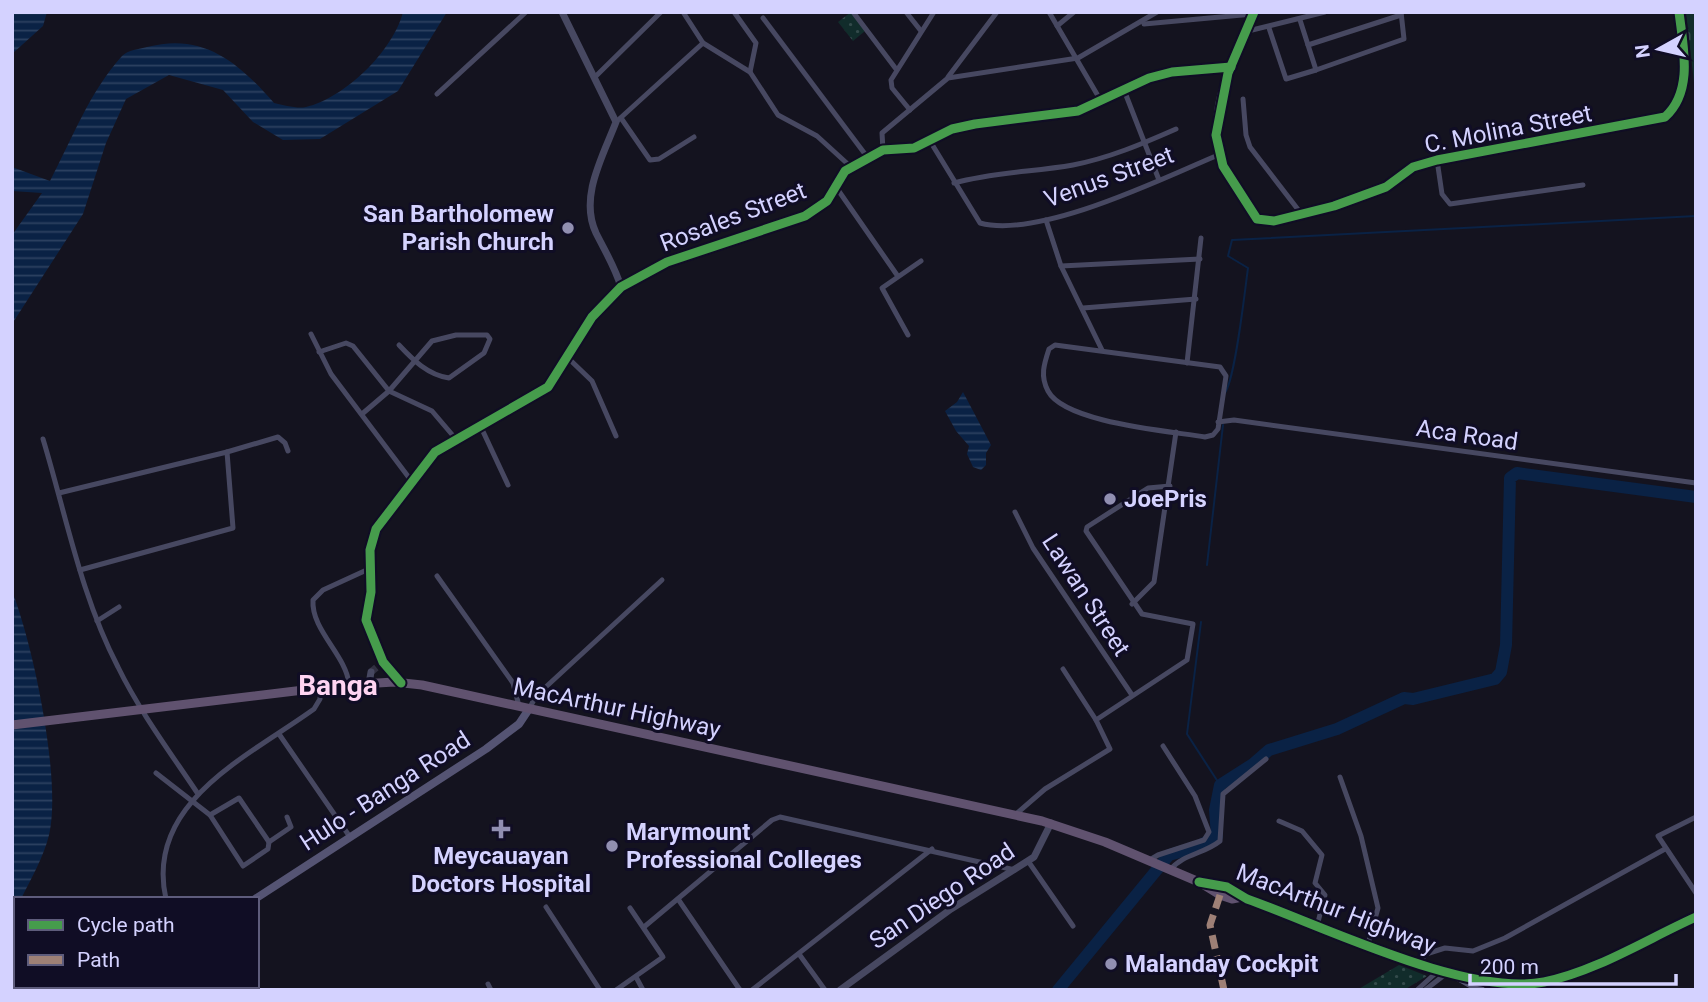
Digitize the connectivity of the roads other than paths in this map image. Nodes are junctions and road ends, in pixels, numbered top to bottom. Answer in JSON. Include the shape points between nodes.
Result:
{"nodes":[{"id":1,"x":526,"y":12,"type":"edge"},
{"id":2,"x":562,"y":12,"type":"edge"},
{"id":3,"x":661,"y":12,"type":"edge"},
{"id":4,"x":683,"y":12,"type":"edge"},
{"id":5,"x":734,"y":12,"type":"edge"},
{"id":6,"x":853,"y":12,"type":"edge"},
{"id":7,"x":906,"y":12,"type":"edge"},
{"id":8,"x":934,"y":12,"type":"edge"},
{"id":9,"x":997,"y":12,"type":"edge"},
{"id":10,"x":1049,"y":12,"type":"edge"},
{"id":11,"x":1074,"y":12,"type":"edge"},
{"id":12,"x":1157,"y":12,"type":"edge"},
{"id":13,"x":1325,"y":12,"type":"edge"},
{"id":14,"x":1679,"y":12,"type":"edge"},
{"id":15,"x":1253,"y":13,"type":"edge"},
{"id":16,"x":1401,"y":13,"type":"edge"},
{"id":17,"x":763,"y":18,"type":"dead end"},
{"id":18,"x":1300,"y":20,"type":"junction"},
{"id":19,"x":1141,"y":24,"type":"junction"},
{"id":20,"x":1057,"y":26,"type":"junction"},
{"id":21,"x":1269,"y":28,"type":"junction"},
{"id":22,"x":921,"y":31,"type":"junction"},
{"id":23,"x":1244,"y":32,"type":"junction"},
{"id":24,"x":703,"y":43,"type":"junction"},
{"id":25,"x":1308,"y":45,"type":"junction"},
{"id":26,"x":1078,"y":58,"type":"junction"},
{"id":27,"x":1231,"y":67,"type":"junction"},
{"id":28,"x":896,"y":69,"type":"junction"},
{"id":29,"x":1316,"y":70,"type":"junction"},
{"id":30,"x":750,"y":72,"type":"junction"},
{"id":31,"x":594,"y":78,"type":"junction"},
{"id":32,"x":948,"y":78,"type":"junction"},
{"id":33,"x":1124,"y":90,"type":"junction"},
{"id":34,"x":437,"y":94,"type":"dead end"},
{"id":35,"x":1243,"y":99,"type":"dead end"},
{"id":36,"x":1101,"y":101,"type":"junction"},
{"id":37,"x":910,"y":110,"type":"junction"},
{"id":38,"x":618,"y":120,"type":"junction"},
{"id":39,"x":1176,"y":129,"type":"dead end"},
{"id":40,"x":694,"y":137,"type":"dead end"},
{"id":41,"x":930,"y":141,"type":"junction"},
{"id":42,"x":1144,"y":143,"type":"junction"},
{"id":43,"x":883,"y":150,"type":"junction"},
{"id":44,"x":1218,"y":155,"type":"junction"},
{"id":45,"x":868,"y":158,"type":"junction"},
{"id":46,"x":1437,"y":160,"type":"junction"},
{"id":47,"x":851,"y":167,"type":"junction"},
{"id":48,"x":1160,"y":180,"type":"junction"},
{"id":49,"x":954,"y":183,"type":"junction"},
{"id":50,"x":1583,"y":185,"type":"dead end"},
{"id":51,"x":836,"y":187,"type":"junction"},
{"id":52,"x":1303,"y":216,"type":"junction"},
{"id":53,"x":1045,"y":220,"type":"junction"},
{"id":54,"x":1200,"y":238,"type":"dead end"},
{"id":55,"x":1200,"y":258,"type":"junction"},
{"id":56,"x":921,"y":261,"type":"dead end"},
{"id":57,"x":1061,"y":266,"type":"junction"},
{"id":58,"x":897,"y":275,"type":"junction"},
{"id":59,"x":621,"y":287,"type":"junction"},
{"id":60,"x":1196,"y":299,"type":"junction"},
{"id":61,"x":1083,"y":308,"type":"junction"},
{"id":62,"x":311,"y":334,"type":"dead end"},
{"id":63,"x":908,"y":335,"type":"dead end"},
{"id":64,"x":399,"y":345,"type":"dead end"},
{"id":65,"x":1101,"y":350,"type":"junction"},
{"id":66,"x":319,"y":352,"type":"junction"},
{"id":67,"x":567,"y":357,"type":"junction"},
{"id":68,"x":413,"y":360,"type":"junction"},
{"id":69,"x":1187,"y":363,"type":"junction"},
{"id":70,"x":389,"y":391,"type":"junction"},
{"id":71,"x":362,"y":414,"type":"junction"},
{"id":72,"x":1218,"y":422,"type":"junction"},
{"id":73,"x":480,"y":425,"type":"junction"},
{"id":74,"x":1176,"y":432,"type":"junction"},
{"id":75,"x":616,"y":436,"type":"dead end"},
{"id":76,"x":455,"y":438,"type":"junction"},
{"id":77,"x":43,"y":439,"type":"dead end"},
{"id":78,"x":227,"y":452,"type":"junction"},
{"id":79,"x":288,"y":452,"type":"dead end"},
{"id":80,"x":413,"y":483,"type":"junction"},
{"id":81,"x":1696,"y":483,"type":"edge"},
{"id":82,"x":508,"y":485,"type":"dead end"},
{"id":83,"x":1170,"y":486,"type":"junction"},
{"id":84,"x":59,"y":493,"type":"junction"},
{"id":85,"x":1015,"y":512,"type":"dead end"},
{"id":86,"x":371,"y":568,"type":"junction"},
{"id":87,"x":80,"y":570,"type":"junction"},
{"id":88,"x":437,"y":576,"type":"dead end"},
{"id":89,"x":662,"y":580,"type":"dead end"},
{"id":90,"x":1132,"y":604,"type":"junction"},
{"id":91,"x":118,"y":607,"type":"dead end"},
{"id":92,"x":97,"y":621,"type":"junction"},
{"id":93,"x":1063,"y":669,"type":"dead end"},
{"id":94,"x":371,"y":672,"type":"tunnel mouth"},
{"id":95,"x":401,"y":683,"type":"junction"},
{"id":96,"x":369,"y":684,"type":"junction"},
{"id":97,"x":350,"y":685,"type":"junction"},
{"id":98,"x":320,"y":688,"type":"junction"},
{"id":99,"x":1132,"y":695,"type":"junction"},
{"id":100,"x":524,"y":708,"type":"junction"},
{"id":101,"x":142,"y":709,"type":"junction"},
{"id":102,"x":1096,"y":720,"type":"junction"},
{"id":103,"x":12,"y":725,"type":"edge"},
{"id":104,"x":279,"y":734,"type":"junction"},
{"id":105,"x":1164,"y":746,"type":"dead end"},
{"id":106,"x":1266,"y":759,"type":"dead end"},
{"id":107,"x":156,"y":773,"type":"dead end"},
{"id":108,"x":1340,"y":777,"type":"dead end"},
{"id":109,"x":198,"y":794,"type":"junction"},
{"id":110,"x":190,"y":802,"type":"junction"},
{"id":111,"x":1016,"y":814,"type":"junction"},
{"id":112,"x":210,"y":815,"type":"junction"},
{"id":113,"x":287,"y":817,"type":"dead end"},
{"id":114,"x":1696,"y":817,"type":"edge"},
{"id":115,"x":1279,"y":821,"type":"dead end"},
{"id":116,"x":1051,"y":823,"type":"junction"},
{"id":117,"x":350,"y":837,"type":"junction"},
{"id":118,"x":269,"y":842,"type":"junction"},
{"id":119,"x":932,"y":849,"type":"junction"},
{"id":120,"x":1665,"y":849,"type":"junction"},
{"id":121,"x":1028,"y":861,"type":"junction"},
{"id":122,"x":1151,"y":863,"type":"junction"},
{"id":123,"x":1168,"y":869,"type":"junction"},
{"id":124,"x":1015,"y":870,"type":"junction"},
{"id":125,"x":1696,"y":893,"type":"edge"},
{"id":126,"x":166,"y":897,"type":"edge"},
{"id":127,"x":258,"y":897,"type":"edge"},
{"id":128,"x":678,"y":899,"type":"junction"},
{"id":129,"x":546,"y":907,"type":"dead end"},
{"id":130,"x":630,"y":908,"type":"dead end"},
{"id":131,"x":1696,"y":917,"type":"edge"},
{"id":132,"x":1073,"y":926,"type":"dead end"},
{"id":133,"x":1317,"y":926,"type":"junction"},
{"id":134,"x":644,"y":927,"type":"junction"},
{"id":135,"x":1368,"y":944,"type":"junction"},
{"id":136,"x":799,"y":954,"type":"junction"},
{"id":137,"x":1419,"y":963,"type":"junction"},
{"id":138,"x":1445,"y":972,"type":"junction"},
{"id":139,"x":636,"y":977,"type":"junction"},
{"id":140,"x":1492,"y":986,"type":"edge"},
{"id":141,"x":600,"y":990,"type":"edge"},
{"id":142,"x":616,"y":990,"type":"edge"},
{"id":143,"x":643,"y":990,"type":"edge"},
{"id":144,"x":740,"y":990,"type":"edge"},
{"id":145,"x":752,"y":990,"type":"edge"},
{"id":146,"x":825,"y":990,"type":"edge"},
{"id":147,"x":840,"y":990,"type":"edge"},
{"id":148,"x":1417,"y":990,"type":"edge"},
{"id":149,"x":1425,"y":990,"type":"edge"},
{"id":150,"x":1481,"y":990,"type":"edge"}],
"edges":[{"from":1,"to":34,"type":"street"},
{"from":2,"to":31,"type":"street"},
{"from":3,"to":31,"type":"street"},
{"from":4,"to":24,"type":"street"},
{"from":5,"to":30,"type":"street","via":[[756,43]]},
{"from":6,"to":28,"type":"street"},
{"from":7,"to":22,"type":"street"},
{"from":8,"to":22,"type":"street"},
{"from":9,"to":32,"type":"street"},
{"from":10,"to":20,"type":"street"},
{"from":11,"to":20,"type":"street"},
{"from":12,"to":19,"type":"street"},
{"from":13,"to":18,"type":"street"},
{"from":14,"to":46,"type":"street","name":"C. Molina Street","via":[[1685,77],[1675,108],[1665,117]]},
{"from":15,"to":19,"type":"street"},
{"from":15,"to":23,"type":"street"},
{"from":16,"to":25,"type":"street"},
{"from":16,"to":29,"type":"street","via":[[1404,38]]},
{"from":17,"to":45,"type":"street"},
{"from":18,"to":21,"type":"street"},
{"from":18,"to":25,"type":"street"},
{"from":19,"to":26,"type":"street"},
{"from":20,"to":26,"type":"street"},
{"from":21,"to":23,"type":"street"},
{"from":21,"to":29,"type":"street","via":[[1286,79]]},
{"from":22,"to":28,"type":"street"},
{"from":23,"to":27,"type":"street"},
{"from":24,"to":30,"type":"street"},
{"from":24,"to":38,"type":"street"},
{"from":25,"to":29,"type":"street"},
{"from":26,"to":32,"type":"street"},
{"from":26,"to":36,"type":"street"},
{"from":27,"to":33,"type":"street","via":[[1172,72]]},
{"from":27,"to":44,"type":"street","name":"C. Molina Street","via":[[1216,129]]},
{"from":28,"to":37,"type":"street","via":[[890,84]]},
{"from":30,"to":47,"type":"street","via":[[778,115],[817,136]]},
{"from":31,"to":38,"type":"street"},
{"from":32,"to":37,"type":"street"},
{"from":33,"to":36,"type":"street"},
{"from":33,"to":42,"type":"street"},
{"from":35,"to":52,"type":"street","via":[[1251,147]]},
{"from":36,"to":41,"type":"street","via":[[1078,111],[975,124]]},
{"from":37,"to":43,"type":"street","via":[[882,133]]},
{"from":38,"to":40,"type":"street","via":[[650,160]]},
{"from":38,"to":59,"type":"street","via":[[592,186],[590,206],[596,232],[614,263]]},
{"from":39,"to":42,"type":"street"},
{"from":41,"to":43,"type":"street","via":[[914,148]]},
{"from":41,"to":49,"type":"street","name":"Venus Street"},
{"from":42,"to":48,"type":"street"},
{"from":42,"to":49,"type":"street","via":[[1071,165],[998,172]]},
{"from":43,"to":45,"type":"street","name":"Rosales Street"},
{"from":44,"to":48,"type":"street","name":"Venus Street"},
{"from":44,"to":52,"type":"street","name":"C. Molina Street","via":[[1257,219],[1267,222]]},
{"from":45,"to":47,"type":"street","name":"Rosales Street"},
{"from":46,"to":50,"type":"street","via":[[1443,194],[1450,204]]},
{"from":46,"to":52,"type":"street","name":"C. Molina Street","via":[[1413,167],[1386,187]]},
{"from":47,"to":51,"type":"street","name":"Rosales Street"},
{"from":48,"to":53,"type":"street","name":"Venus Street"},
{"from":49,"to":53,"type":"street","name":"Venus Street","via":[[980,223]]},
{"from":51,"to":58,"type":"street"},
{"from":51,"to":59,"type":"street","name":"Rosales Street","via":[[827,201],[805,216],[667,262]]},
{"from":53,"to":57,"type":"street"},
{"from":54,"to":55,"type":"street"},
{"from":55,"to":57,"type":"street"},
{"from":55,"to":60,"type":"street"},
{"from":56,"to":58,"type":"street"},
{"from":57,"to":61,"type":"street"},
{"from":58,"to":63,"type":"street","via":[[882,288]]},
{"from":59,"to":67,"type":"street","name":"Rosales Street","via":[[593,317]]},
{"from":60,"to":61,"type":"street"},
{"from":60,"to":69,"type":"street"},
{"from":61,"to":65,"type":"street"},
{"from":62,"to":66,"type":"street"},
{"from":64,"to":68,"type":"street"},
{"from":65,"to":69,"type":"street"},
{"from":65,"to":74,"type":"street","via":[[1055,345],[1049,349],[1042,370],[1053,399],[1113,423]]},
{"from":66,"to":70,"type":"street","via":[[349,343]]},
{"from":66,"to":71,"type":"street"},
{"from":67,"to":73,"type":"street","name":"Rosales Street","via":[[544,391]]},
{"from":67,"to":75,"type":"street","via":[[592,381]]},
{"from":68,"to":68,"type":"street","via":[[438,338],[487,335],[490,339],[484,353],[449,378]]},
{"from":68,"to":70,"type":"street"},
{"from":69,"to":72,"type":"street","via":[[1216,366],[1225,372]]},
{"from":70,"to":71,"type":"street"},
{"from":70,"to":76,"type":"street","via":[[432,411]]},
{"from":71,"to":80,"type":"street"},
{"from":72,"to":74,"type":"street","name":"Aca Road","via":[[1213,435],[1205,437]]},
{"from":72,"to":81,"type":"street","name":"Aca Road","via":[[1234,420]]},
{"from":73,"to":76,"type":"street","name":"Rosales Street"},
{"from":73,"to":82,"type":"street"},
{"from":74,"to":83,"type":"street"},
{"from":76,"to":80,"type":"street","name":"Rosales Street","via":[[436,452]]},
{"from":77,"to":84,"type":"street"},
{"from":78,"to":79,"type":"street","via":[[278,438]]},
{"from":78,"to":84,"type":"street"},
{"from":78,"to":87,"type":"street","via":[[233,528]]},
{"from":80,"to":86,"type":"street","name":"Rosales Street","via":[[376,529]]},
{"from":83,"to":90,"type":"street","via":[[1154,582]]},
{"from":83,"to":90,"type":"street","via":[[1148,488],[1087,527]]},
{"from":84,"to":87,"type":"street"},
{"from":85,"to":99,"type":"street","name":"Lawan Street","via":[[1033,548]]},
{"from":86,"to":95,"type":"street","name":"Rosales Street","via":[[366,620],[384,662]]},
{"from":86,"to":97,"type":"street","via":[[323,590],[313,600]]},
{"from":87,"to":92,"type":"street"},
{"from":88,"to":100,"type":"street","via":[[513,683]]},
{"from":89,"to":100,"type":"street"},
{"from":90,"to":99,"type":"street","via":[[1142,614],[1189,621],[1194,630],[1187,660]]},
{"from":91,"to":92,"type":"street"},
{"from":92,"to":101,"type":"street"},
{"from":93,"to":102,"type":"street"},
{"from":94,"to":96,"type":"street"},
{"from":95,"to":96,"type":"highway","name":"MacArthur Highway"},
{"from":95,"to":100,"type":"highway","name":"MacArthur Highway"},
{"from":96,"to":97,"type":"highway","name":"MacArthur Highway"},
{"from":97,"to":98,"type":"highway","name":"MacArthur Highway"},
{"from":98,"to":101,"type":"highway","name":"MacArthur Highway"},
{"from":98,"to":104,"type":"street","via":[[314,709]]},
{"from":99,"to":102,"type":"street"},
{"from":100,"to":111,"type":"highway","name":"MacArthur Highway"},
{"from":100,"to":117,"type":"main road","name":"Hulo - Banga Road","via":[[519,724],[486,749]]},
{"from":101,"to":103,"type":"highway","name":"MacArthur Highway"},
{"from":101,"to":109,"type":"street"},
{"from":102,"to":111,"type":"street","via":[[1110,744],[1108,752],[1045,789]]},
{"from":104,"to":109,"type":"street"},
{"from":104,"to":117,"type":"street"},
{"from":105,"to":122,"type":"street","via":[[1195,796],[1209,832],[1204,840],[1158,855]]},
{"from":106,"to":123,"type":"street","via":[[1223,794],[1220,841],[1198,855],[1181,858]]},
{"from":107,"to":110,"type":"street"},
{"from":108,"to":135,"type":"street","via":[[1361,836],[1378,908]]},
{"from":109,"to":110,"type":"street"},
{"from":110,"to":112,"type":"street"},
{"from":110,"to":126,"type":"street","via":[[173,826],[163,853]]},
{"from":111,"to":116,"type":"highway","name":"MacArthur Highway"},
{"from":112,"to":118,"type":"street","via":[[239,798]]},
{"from":112,"to":118,"type":"street","via":[[243,866],[268,849]]},
{"from":113,"to":118,"type":"street","via":[[292,827]]},
{"from":114,"to":120,"type":"street","via":[[1658,836]]},
{"from":115,"to":133,"type":"street","via":[[1302,831],[1322,855],[1315,883],[1325,895]]},
{"from":116,"to":121,"type":"street","name":"San Diego Road"},
{"from":116,"to":122,"type":"highway","name":"MacArthur Highway"},
{"from":117,"to":127,"type":"main road","name":"Hulo - Banga Road"},
{"from":119,"to":124,"type":"street"},
{"from":119,"to":128,"type":"street","via":[[780,817]]},
{"from":119,"to":136,"type":"street"},
{"from":120,"to":125,"type":"street"},
{"from":120,"to":137,"type":"street","via":[[1505,939],[1473,951],[1445,948],[1426,954]]},
{"from":121,"to":124,"type":"street","name":"San Diego Road"},
{"from":121,"to":132,"type":"street"},
{"from":122,"to":123,"type":"highway","name":"MacArthur Highway"},
{"from":123,"to":133,"type":"highway","name":"MacArthur Highway","via":[[1220,895],[1242,897]]},
{"from":124,"to":147,"type":"street","name":"San Diego Road","via":[[940,916]]},
{"from":128,"to":134,"type":"street"},
{"from":128,"to":144,"type":"street"},
{"from":129,"to":141,"type":"street"},
{"from":130,"to":134,"type":"street"},
{"from":131,"to":140,"type":"highway","name":"MacArthur Highway","via":[[1563,976]]},
{"from":133,"to":135,"type":"highway","name":"MacArthur Highway"},
{"from":134,"to":139,"type":"street","via":[[663,957]]},
{"from":135,"to":137,"type":"highway","name":"MacArthur Highway"},
{"from":136,"to":145,"type":"street"},
{"from":136,"to":146,"type":"street"},
{"from":137,"to":138,"type":"highway","name":"MacArthur Highway"},
{"from":138,"to":140,"type":"highway","name":"MacArthur Highway"},
{"from":138,"to":148,"type":"street"},
{"from":138,"to":149,"type":"street"},
{"from":138,"to":150,"type":"main road"},
{"from":139,"to":142,"type":"street"},
{"from":139,"to":143,"type":"street"}]}
